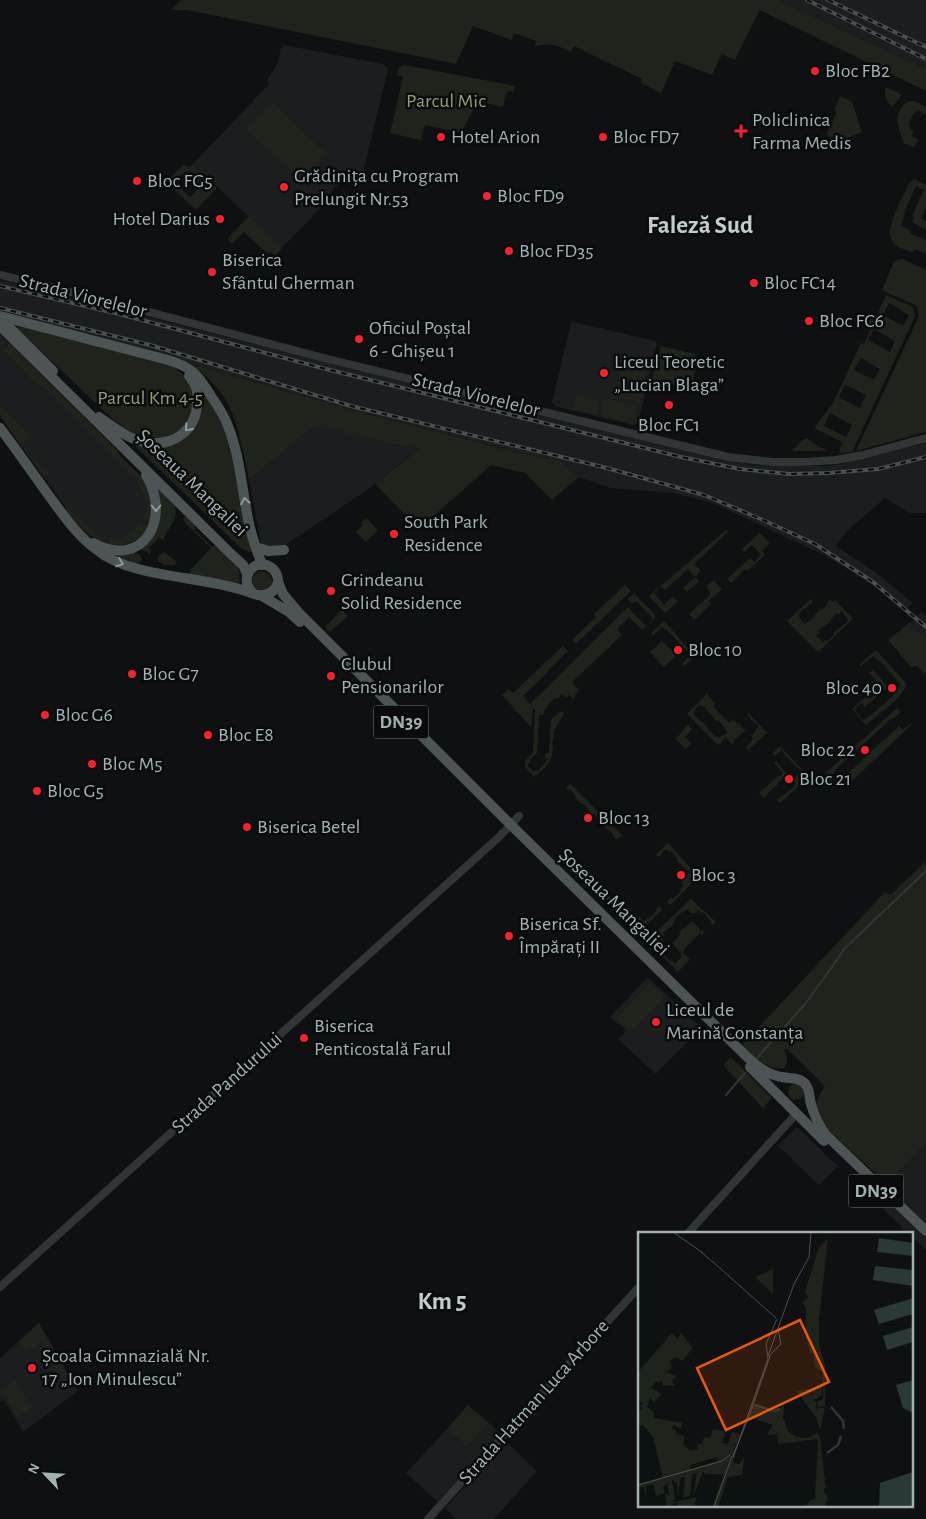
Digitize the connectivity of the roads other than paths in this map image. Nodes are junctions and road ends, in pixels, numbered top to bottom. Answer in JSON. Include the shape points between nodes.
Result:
{"nodes":[{"id":1,"x":0,"y":275,"type":"edge"},
{"id":2,"x":0,"y":317,"type":"edge"},
{"id":3,"x":0,"y":324,"type":"edge"},
{"id":4,"x":42,"y":327,"type":"junction"},
{"id":5,"x":168,"y":360,"type":"junction"},
{"id":6,"x":51,"y":373,"type":"junction"},
{"id":7,"x":196,"y":386,"type":"junction"},
{"id":8,"x":210,"y":393,"type":"junction"},
{"id":9,"x":99,"y":417,"type":"junction"},
{"id":10,"x":0,"y":428,"type":"edge"},
{"id":11,"x":926,"y":438,"type":"edge"},
{"id":12,"x":139,"y":463,"type":"junction"},
{"id":13,"x":81,"y":536,"type":"junction"},
{"id":14,"x":256,"y":547,"type":"junction"},
{"id":15,"x":284,"y":550,"type":"dead end"},
{"id":16,"x":259,"y":565,"type":"junction"},
{"id":17,"x":248,"y":574,"type":"junction"},
{"id":18,"x":278,"y":582,"type":"junction"},
{"id":19,"x":258,"y":595,"type":"junction"},
{"id":20,"x":519,"y":816,"type":"dead end"},
{"id":21,"x":509,"y":827,"type":"junction"},
{"id":22,"x":798,"y":1079,"type":"junction"},
{"id":23,"x":809,"y":1095,"type":"junction"},
{"id":24,"x":782,"y":1099,"type":"junction"},
{"id":25,"x":797,"y":1113,"type":"junction"},
{"id":26,"x":926,"y":1231,"type":"edge"},
{"id":27,"x":689,"y":1232,"type":"edge"},
{"id":28,"x":926,"y":1239,"type":"edge"},
{"id":29,"x":0,"y":1287,"type":"edge"},
{"id":30,"x":638,"y":1288,"type":"edge"},
{"id":31,"x":428,"y":1519,"type":"edge"}],
"edges":[{"from":1,"to":11,"type":"street","name":"Strada Viorelelor","via":[[728,457],[772,462],[836,460]]},
{"from":2,"to":4,"type":"main road"},
{"from":2,"to":6,"type":"main road","name":"Șoseaua Mangaliei","number":"DN39","bridge":true},
{"from":3,"to":4,"type":"main road"},
{"from":3,"to":6,"type":"main road","name":"Șoseaua Mangaliei"},
{"from":4,"to":5,"type":"main road"},
{"from":5,"to":7,"type":"main road"},
{"from":5,"to":8,"type":"main road","via":[[191,370]]},
{"from":6,"to":9,"type":"main road","name":"Șoseaua Mangaliei","number":"DN39"},
{"from":6,"to":12,"type":"main road","name":"Șoseaua Mangaliei"},
{"from":7,"to":8,"type":"main road"},
{"from":7,"to":9,"type":"main road","one_way":true,"via":[[197,408],[193,422],[188,430],[174,439],[157,443],[138,440]]},
{"from":14,"to":8,"type":"main road","one_way":true,"via":[[234,442]]},
{"from":9,"to":16,"type":"main road","name":"Șoseaua Mangaliei","number":"DN39","via":[[241,555]]},
{"from":10,"to":13,"type":"main road"},
{"from":12,"to":13,"type":"main road","one_way":true,"via":[[152,484],[157,505],[154,526],[144,540],[134,548],[119,550],[98,546]]},
{"from":12,"to":17,"type":"main road","name":"Șoseaua Mangaliei"},
{"from":13,"to":19,"type":"main road","name":"Șoseaua Mangaliei","one_way":true,"via":[[97,550],[126,566]]},
{"from":14,"to":15,"type":"main road","via":[[268,551]]},
{"from":14,"to":16,"type":"main road"},
{"from":16,"to":17,"type":"main road"},
{"from":16,"to":18,"type":"main road","number":"DN39","via":[[269,566],[275,571]]},
{"from":17,"to":19,"type":"main road","via":[[246,583],[250,591]]},
{"from":18,"to":19,"type":"main road","via":[[270,594]]},
{"from":18,"to":21,"type":"main road","name":"Șoseaua Mangaliei","number":"DN39","via":[[283,594],[300,613]]},
{"from":19,"to":21,"type":"main road","name":"Șoseaua Mangaliei","number":"DN39","via":[[294,616]]},
{"from":20,"to":21,"type":"street","name":"Strada Pandurului"},
{"from":21,"to":22,"type":"main road","name":"Șoseaua Mangaliei","number":"DN39","via":[[760,1068],[778,1077]]},
{"from":21,"to":24,"type":"main road","name":"Șoseaua Mangaliei","number":"DN39"},
{"from":21,"to":29,"type":"street","name":"Strada Pandurului"},
{"from":22,"to":23,"type":"main road","number":"DN39","via":[[808,1086]]},
{"from":22,"to":24,"type":"main road","via":[[785,1084]]},
{"from":23,"to":25,"type":"main road"},
{"from":23,"to":26,"type":"main road","number":"DN39","via":[[815,1116],[826,1135]]},
{"from":24,"to":25,"type":"main road","name":"Șoseaua Mangaliei","number":"DN39"},
{"from":25,"to":27,"type":"street"},
{"from":25,"to":28,"type":"main road","name":"Șoseaua Mangaliei","number":"DN39"},
{"from":30,"to":31,"type":"street","name":"Strada Hatman Luca Arbore"}]}
